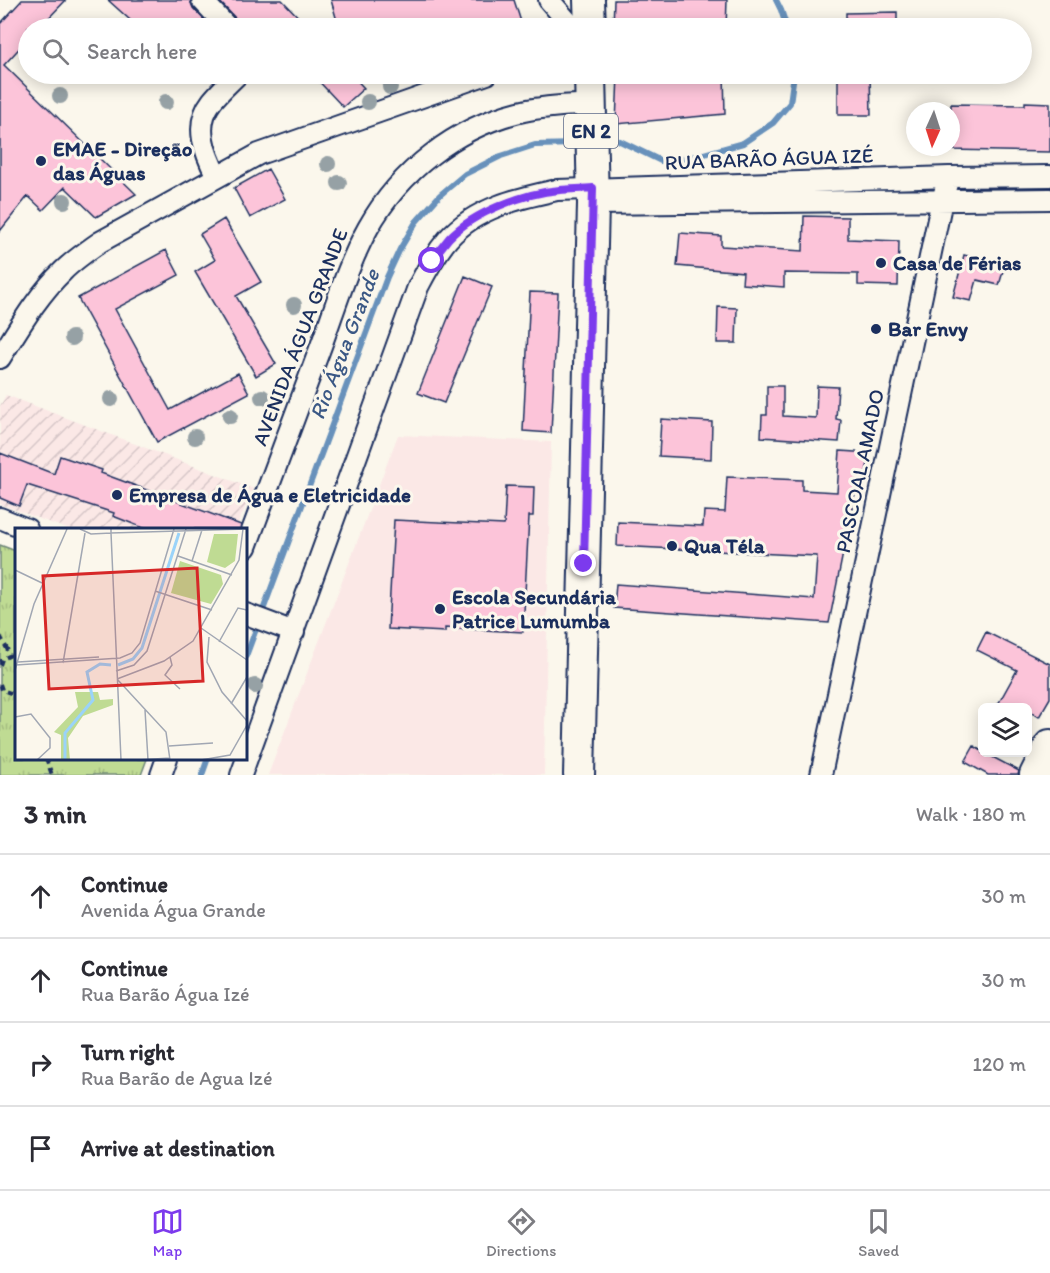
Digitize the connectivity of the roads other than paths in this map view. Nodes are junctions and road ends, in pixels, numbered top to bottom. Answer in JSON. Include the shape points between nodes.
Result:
{"nodes":[{"id":1,"x":202,"y":0,"type":"edge"},
{"id":2,"x":549,"y":0,"type":"edge"},
{"id":3,"x":589,"y":0,"type":"edge"},
{"id":4,"x":219,"y":18,"type":"edge"},
{"id":5,"x":564,"y":18,"type":"edge"},
{"id":6,"x":590,"y":18,"type":"edge"},
{"id":7,"x":228,"y":84,"type":"edge"},
{"id":8,"x":459,"y":84,"type":"edge"},
{"id":9,"x":590,"y":84,"type":"edge"},
{"id":10,"x":591,"y":104,"type":"junction"},
{"id":11,"x":1050,"y":176,"type":"edge"},
{"id":12,"x":217,"y":177,"type":"junction"},
{"id":13,"x":949,"y":177,"type":"junction"},
{"id":14,"x":593,"y":196,"type":"junction"},
{"id":15,"x":1050,"y":199,"type":"edge"},
{"id":16,"x":942,"y":200,"type":"junction"},
{"id":17,"x":0,"y":358,"type":"edge"},
{"id":18,"x":0,"y":518,"type":"edge"},
{"id":19,"x":25,"y":528,"type":"edge"},
{"id":20,"x":248,"y":542,"type":"edge"},
{"id":21,"x":248,"y":615,"type":"edge"},
{"id":22,"x":286,"y":630,"type":"junction"},
{"id":23,"x":1050,"y":745,"type":"edge"},
{"id":24,"x":248,"y":755,"type":"edge"},
{"id":25,"x":167,"y":760,"type":"edge"},
{"id":26,"x":247,"y":760,"type":"edge"},
{"id":27,"x":161,"y":775,"type":"edge"},
{"id":28,"x":242,"y":775,"type":"edge"},
{"id":29,"x":579,"y":775,"type":"edge"},
{"id":30,"x":821,"y":775,"type":"edge"},
{"id":31,"x":1035,"y":775,"type":"edge"}],
"edges":[{"from":1,"to":4,"type":"street"},
{"from":2,"to":5,"type":"street"},
{"from":3,"to":6,"type":"main road"},
{"from":7,"to":12,"type":"street","via":[[210,103],[203,120],[202,138]]},
{"from":8,"to":12,"type":"street","via":[[260,154]]},
{"from":9,"to":10,"type":"main road","number":"EN 2"},
{"from":10,"to":14,"type":"main road","number":"EN 2"},
{"from":10,"to":20,"type":"street","name":"AVENIDA ÁGUA GRANDE","via":[[521,112],[464,134],[423,161],[382,206],[342,289]]},
{"from":11,"to":13,"type":"street","name":"RUA BARÃO ÁGUA IZÉ"},
{"from":12,"to":17,"type":"street","via":[[100,242],[64,269],[31,309]]},
{"from":13,"to":14,"type":"street","name":"RUA BARÃO ÁGUA IZÉ"},
{"from":13,"to":16,"type":"street","name":"PASCOAL AMADO"},
{"from":14,"to":16,"type":"street","name":"RUA BARÃO ÁGUA IZÉ"},
{"from":14,"to":22,"type":"street","name":"RUA BARÃO ÁGUA IZÉ","via":[[557,190],[492,208],[449,238],[432,261],[418,287]]},
{"from":14,"to":29,"type":"main road"},
{"from":15,"to":16,"type":"street","name":"RUA BARÃO ÁGUA IZÉ"},
{"from":16,"to":30,"type":"street","name":"PASCOAL AMADO"},
{"from":18,"to":19,"type":"street"},
{"from":21,"to":22,"type":"street"},
{"from":22,"to":24,"type":"street"},
{"from":23,"to":31,"type":"main road"},
{"from":25,"to":27,"type":"street"},
{"from":26,"to":28,"type":"street"}]}
